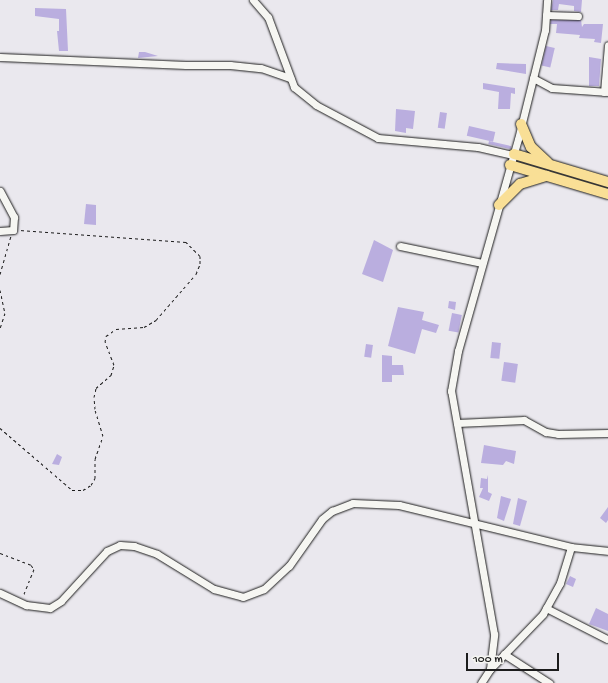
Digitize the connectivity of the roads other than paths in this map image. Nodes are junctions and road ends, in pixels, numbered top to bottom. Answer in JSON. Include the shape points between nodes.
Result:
{"nodes":[{"id":1,"x":253,"y":0,"type":"edge"},
{"id":2,"x":547,"y":0,"type":"edge"},
{"id":3,"x":546,"y":15,"type":"junction"},
{"id":4,"x":578,"y":16,"type":"dead end"},
{"id":5,"x":608,"y":45,"type":"edge"},
{"id":6,"x":0,"y":57,"type":"edge"},
{"id":7,"x":290,"y":78,"type":"junction"},
{"id":8,"x":533,"y":78,"type":"junction"},
{"id":9,"x":606,"y":92,"type":"edge"},
{"id":10,"x":522,"y":124,"type":"junction"},
{"id":11,"x":512,"y":158,"type":"junction"},
{"id":12,"x":549,"y":164,"type":"junction"},
{"id":13,"x":547,"y":176,"type":"junction"},
{"id":14,"x":608,"y":182,"type":"edge"},
{"id":15,"x":0,"y":191,"type":"edge"},
{"id":16,"x":608,"y":194,"type":"edge"},
{"id":17,"x":499,"y":205,"type":"junction"},
{"id":18,"x":0,"y":231,"type":"edge"},
{"id":19,"x":400,"y":246,"type":"dead end"},
{"id":20,"x":482,"y":263,"type":"junction"},
{"id":21,"x":457,"y":423,"type":"junction"},
{"id":22,"x":608,"y":433,"type":"edge"},
{"id":23,"x":475,"y":524,"type":"junction"},
{"id":24,"x":571,"y":547,"type":"junction"},
{"id":25,"x":608,"y":551,"type":"edge"},
{"id":26,"x":0,"y":594,"type":"edge"},
{"id":27,"x":546,"y":608,"type":"junction"},
{"id":28,"x":607,"y":639,"type":"edge"},
{"id":29,"x":504,"y":654,"type":"junction"},
{"id":30,"x":490,"y":669,"type":"junction"},
{"id":31,"x":481,"y":683,"type":"edge"},
{"id":32,"x":549,"y":683,"type":"edge"}],
"edges":[{"from":1,"to":7,"type":"street","via":[[268,17]]},
{"from":2,"to":3,"type":"street"},
{"from":3,"to":4,"type":"street"},
{"from":3,"to":8,"type":"street"},
{"from":5,"to":9,"type":"street"},
{"from":6,"to":7,"type":"street","via":[[230,65],[261,68]]},
{"from":7,"to":11,"type":"street","via":[[299,93],[367,134],[393,140],[478,147]]},
{"from":8,"to":9,"type":"street","via":[[552,88]]},
{"from":8,"to":10,"type":"street"},
{"from":10,"to":11,"type":"street"},
{"from":10,"to":12,"type":"highway","via":[[531,147]]},
{"from":11,"to":12,"type":"highway"},
{"from":11,"to":13,"type":"highway"},
{"from":11,"to":17,"type":"street"},
{"from":12,"to":14,"type":"highway"},
{"from":13,"to":16,"type":"highway"},
{"from":13,"to":17,"type":"highway","via":[[520,184]]},
{"from":15,"to":18,"type":"street","via":[[11,207],[14,217],[13,230]]},
{"from":17,"to":20,"type":"street"},
{"from":19,"to":20,"type":"street"},
{"from":20,"to":21,"type":"street","via":[[458,351],[451,391]]},
{"from":21,"to":22,"type":"street","via":[[524,420],[546,432],[558,434]]},
{"from":21,"to":23,"type":"street"},
{"from":23,"to":24,"type":"street"},
{"from":23,"to":26,"type":"street","via":[[400,505],[353,503],[332,511],[322,519],[289,566],[254,595],[243,597],[226,594],[157,554],[134,546],[120,545],[107,551],[61,601],[50,608],[21,602]]},
{"from":23,"to":30,"type":"street","via":[[494,634]]},
{"from":24,"to":25,"type":"street"},
{"from":24,"to":27,"type":"street","via":[[560,583]]},
{"from":27,"to":28,"type":"street"},
{"from":27,"to":29,"type":"street"},
{"from":29,"to":30,"type":"street"},
{"from":29,"to":32,"type":"street"},
{"from":30,"to":31,"type":"street"}]}
